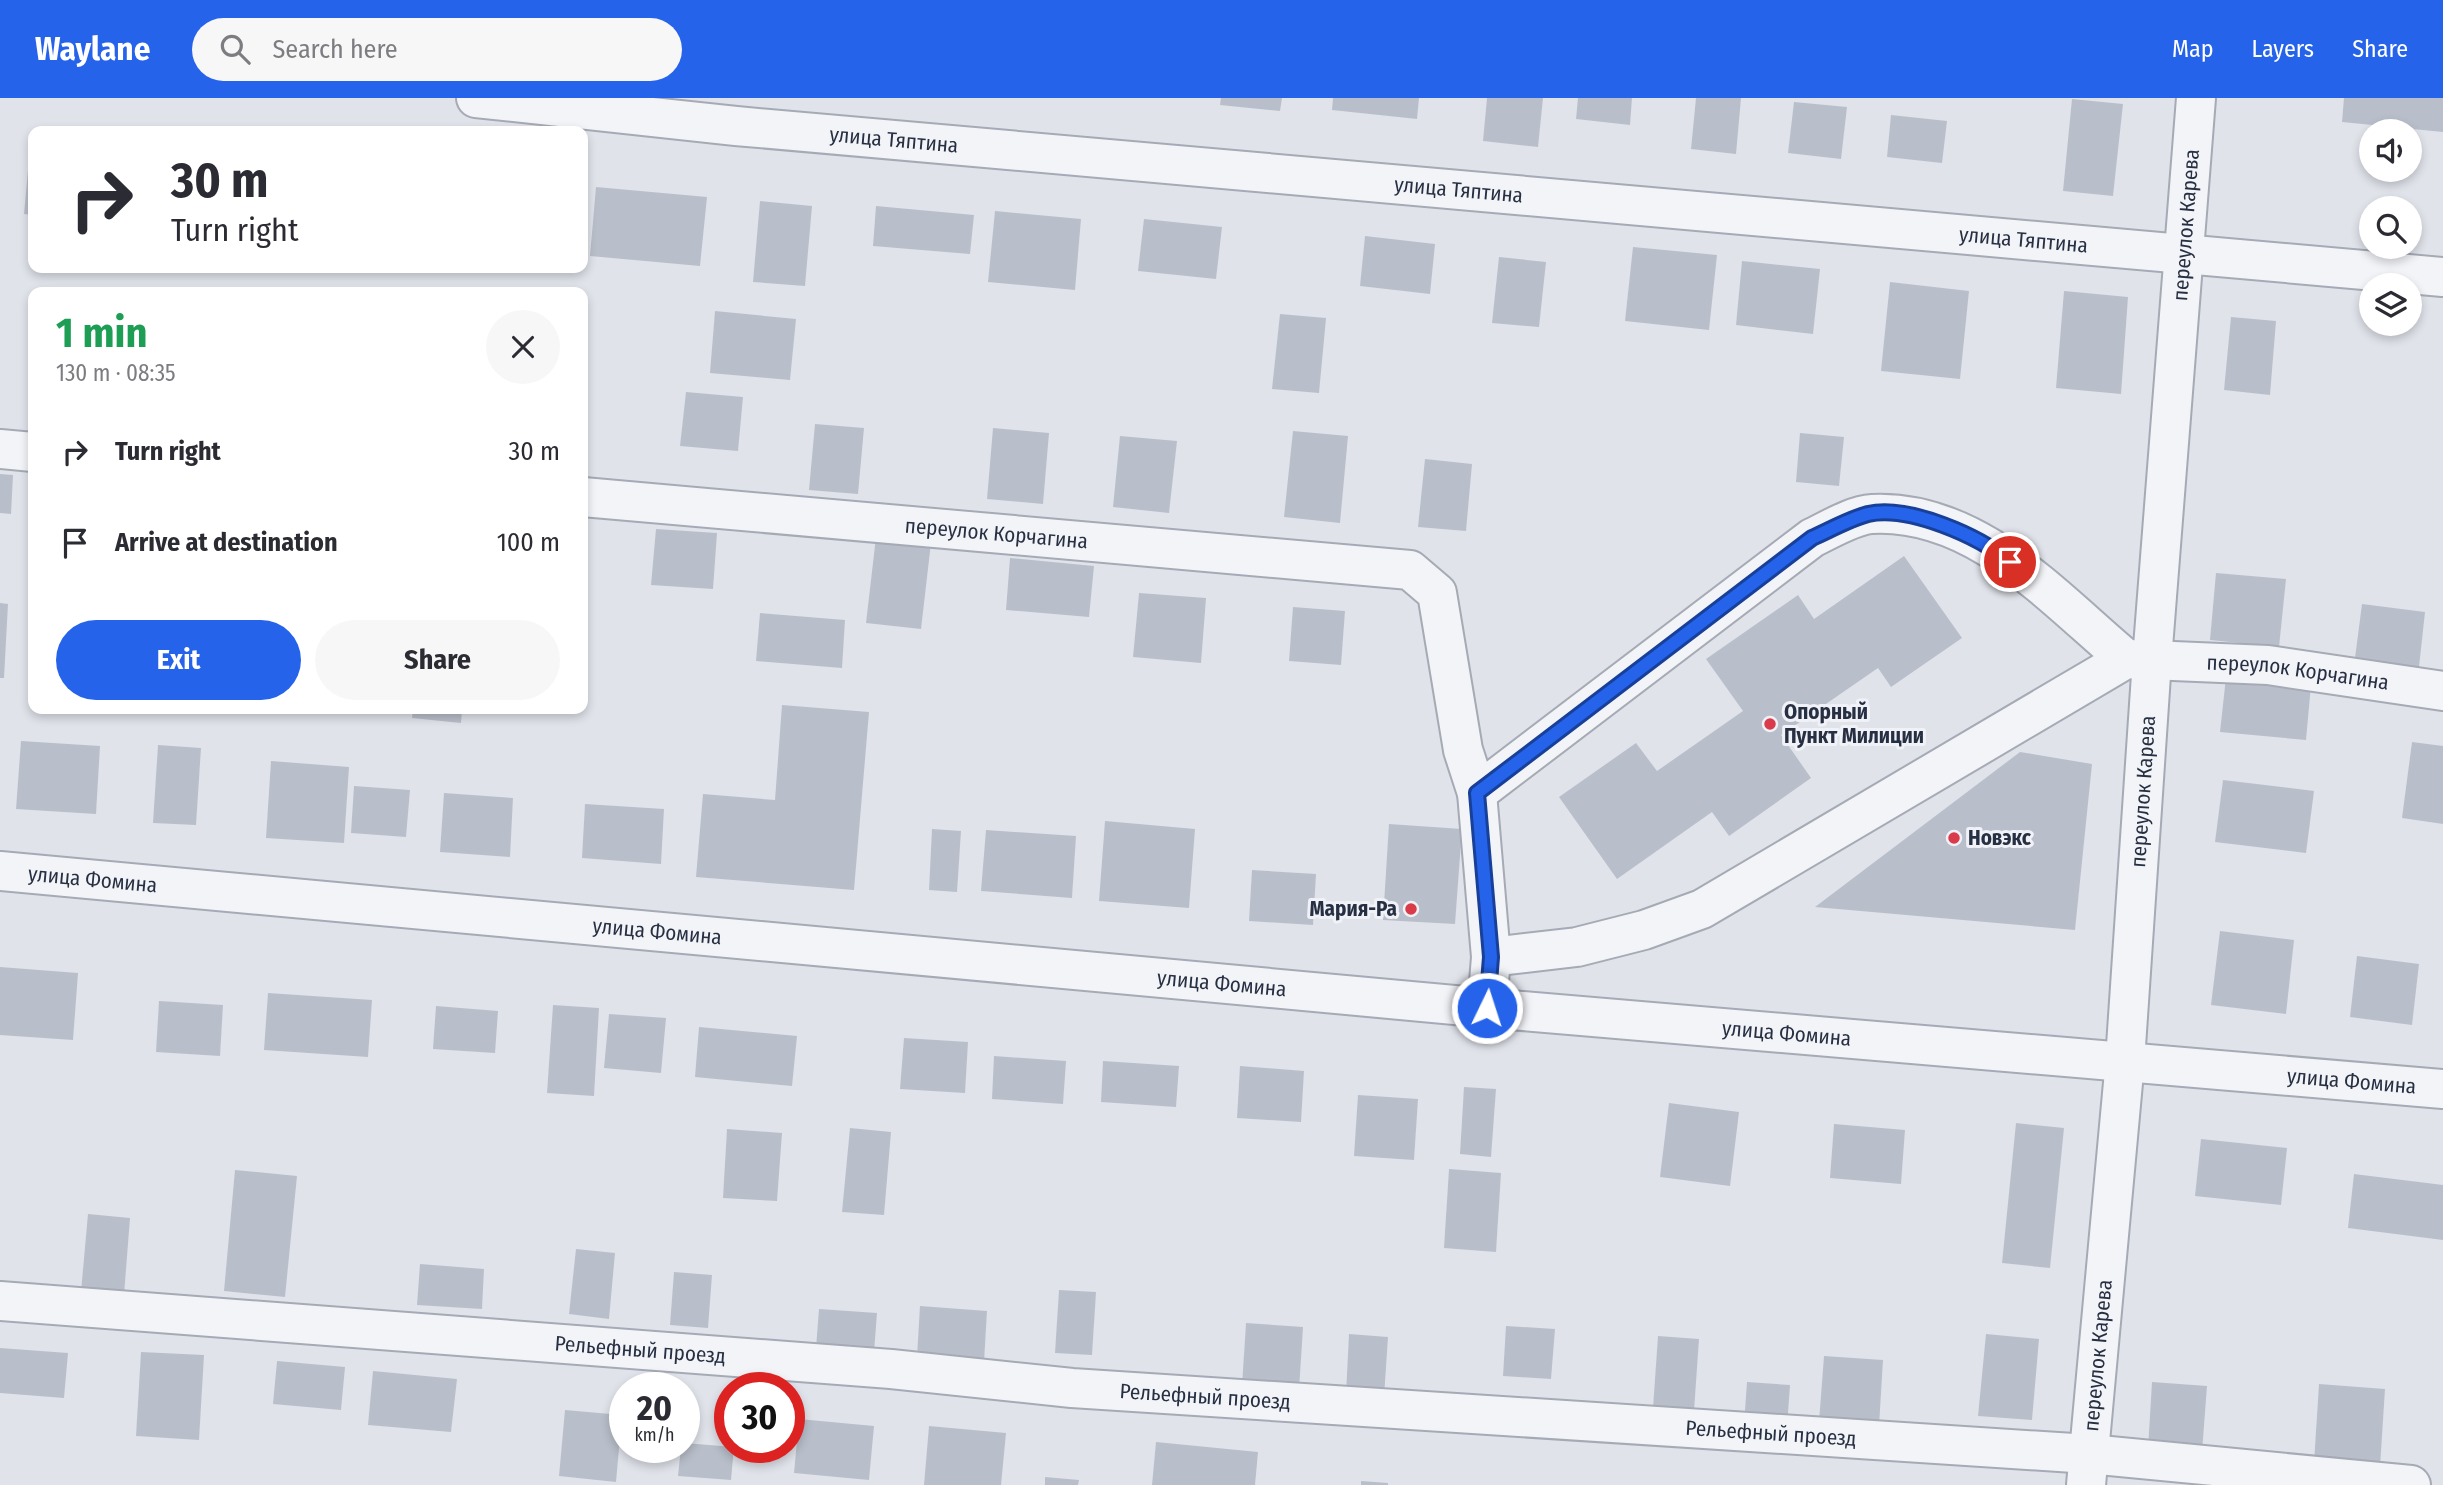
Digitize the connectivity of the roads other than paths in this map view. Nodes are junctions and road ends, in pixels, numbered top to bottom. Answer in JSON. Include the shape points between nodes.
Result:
{"nodes":[{"id":1,"x":476,"y":98,"type":"edge"},
{"id":2,"x":2196,"y":98,"type":"edge"},
{"id":3,"x":2183,"y":256,"type":"junction"},
{"id":4,"x":2443,"y":276,"type":"edge"},
{"id":5,"x":0,"y":449,"type":"edge"},
{"id":6,"x":28,"y":452,"type":"edge"},
{"id":7,"x":588,"y":498,"type":"edge"},
{"id":8,"x":2139,"y":660,"type":"junction"},
{"id":9,"x":2443,"y":691,"type":"edge"},
{"id":10,"x":1477,"y":793,"type":"junction"},
{"id":11,"x":0,"y":871,"type":"edge"},
{"id":12,"x":1491,"y":957,"type":"junction"},
{"id":13,"x":1487,"y":1008,"type":"junction"},
{"id":14,"x":2125,"y":1061,"type":"junction"},
{"id":15,"x":2443,"y":1089,"type":"edge"},
{"id":16,"x":0,"y":1301,"type":"edge"},
{"id":17,"x":2087,"y":1469,"type":"edge"},
{"id":18,"x":2411,"y":1485,"type":"edge"}],
"edges":[{"from":1,"to":3,"type":"street","name":"улица Тяптина","via":[[736,126]]},
{"from":2,"to":3,"type":"street","name":"переулок Карева"},
{"from":3,"to":4,"type":"street","name":"улица Тяптина"},
{"from":3,"to":8,"type":"street","name":"переулок Карева"},
{"from":5,"to":6,"type":"street"},
{"from":7,"to":10,"type":"street","name":"переулок Корчагина","via":[[1410,570],[1437,593],[1463,750]]},
{"from":8,"to":9,"type":"street","name":"переулок Корчагина","via":[[2268,665]]},
{"from":8,"to":10,"type":"street","via":[[1991,546],[1926,518],[1869,514],[1812,538]]},
{"from":8,"to":12,"type":"street","via":[[1702,909],[1577,947]]},
{"from":8,"to":14,"type":"street","name":"переулок Карева"},
{"from":10,"to":12,"type":"street"},
{"from":11,"to":13,"type":"street","name":"улица Фомина"},
{"from":12,"to":13,"type":"street"},
{"from":13,"to":14,"type":"street","name":"улица Фомина"},
{"from":14,"to":15,"type":"street","name":"улица Фомина"},
{"from":14,"to":17,"type":"street","name":"переулок Карева"},
{"from":16,"to":17,"type":"street","name":"Рельефный проезд","via":[[891,1369],[1086,1389]]},
{"from":17,"to":18,"type":"street","name":"Рельефный проезд"}]}
